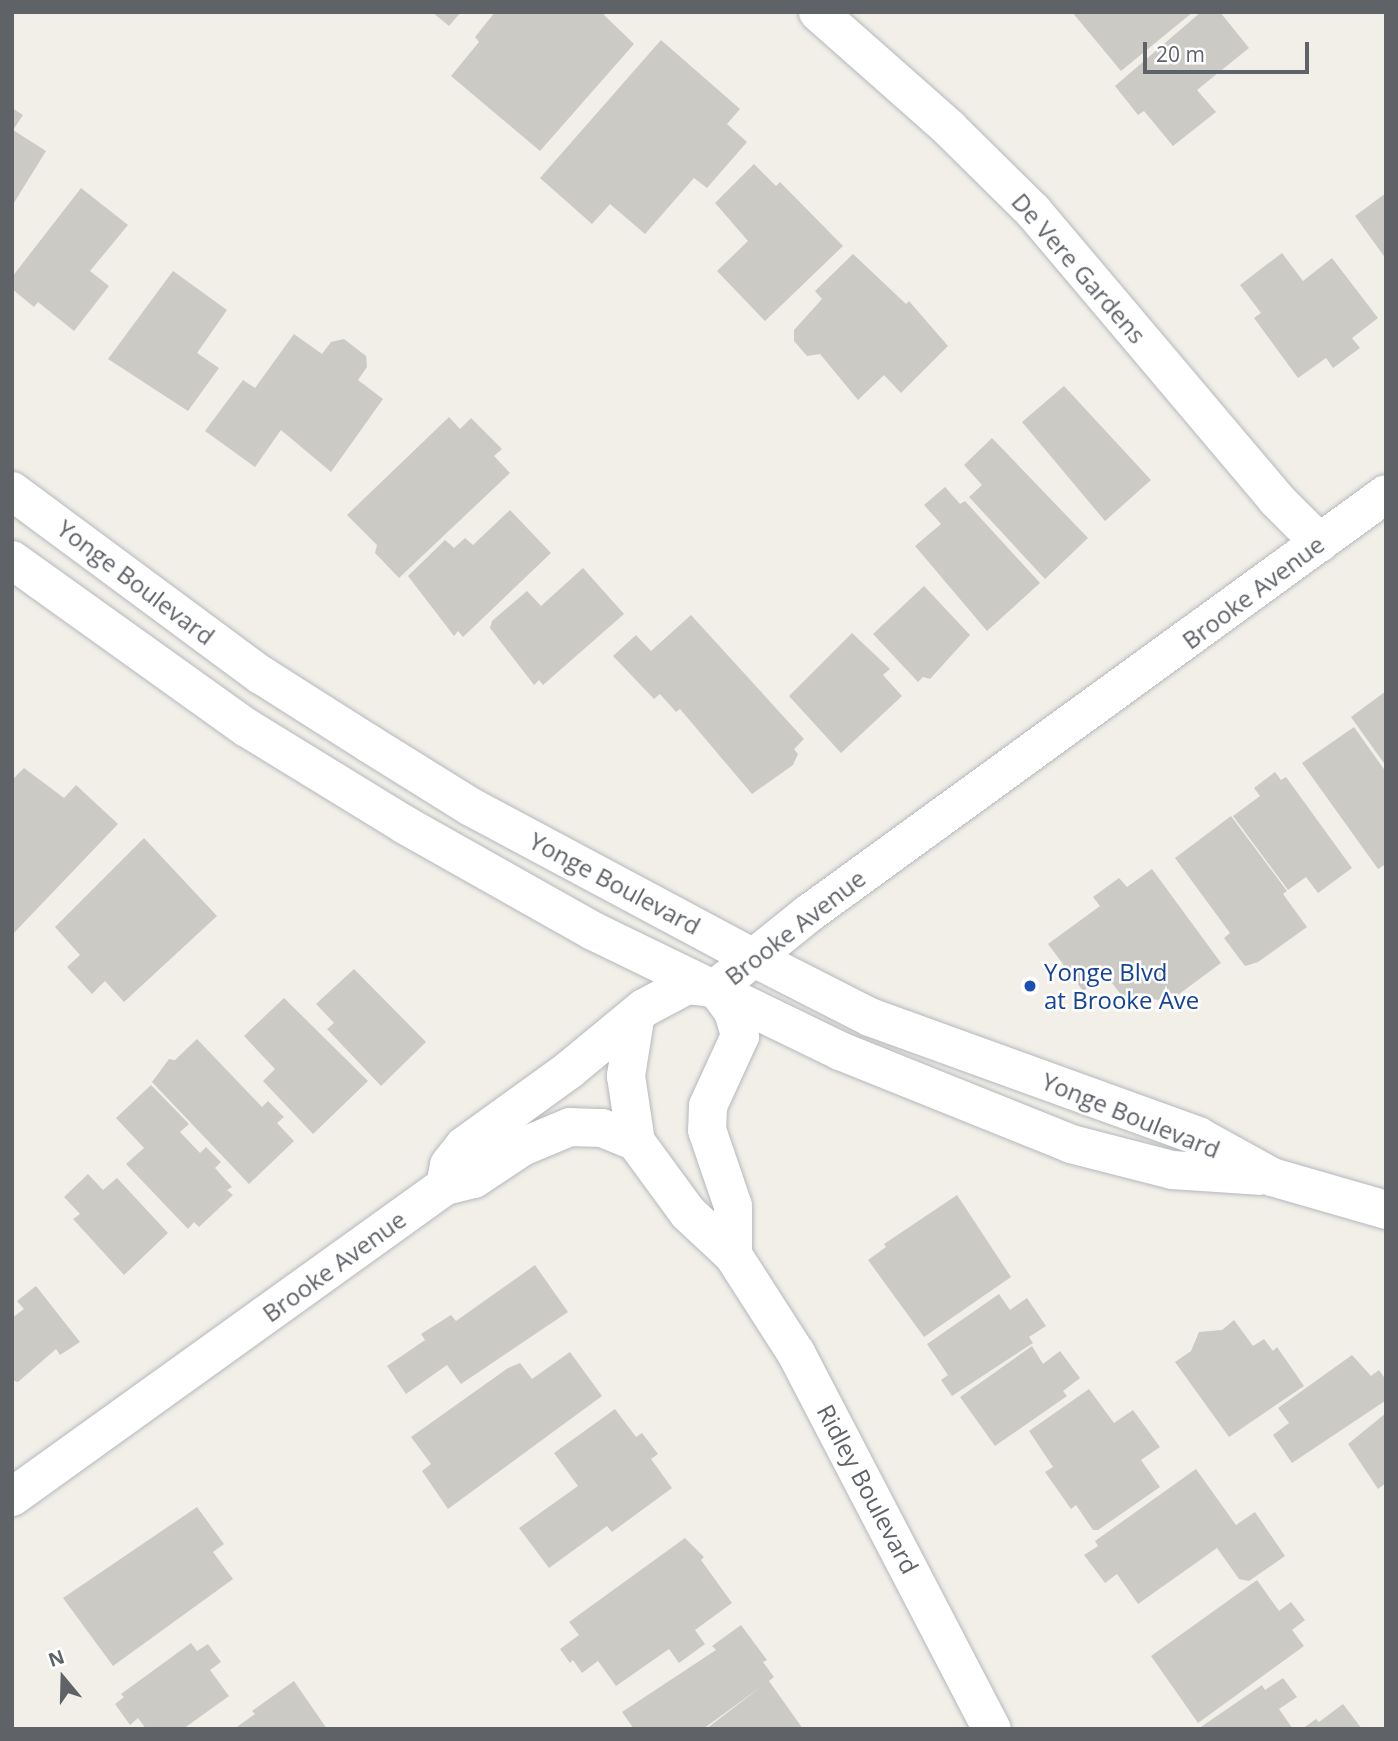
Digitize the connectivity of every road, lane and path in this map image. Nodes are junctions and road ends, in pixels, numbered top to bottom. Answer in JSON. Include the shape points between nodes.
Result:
{"nodes":[{"id":1,"x":818,"y":12,"type":"edge"},
{"id":2,"x":12,"y":491,"type":"edge"},
{"id":3,"x":1386,"y":494,"type":"edge"},
{"id":4,"x":1320,"y":542,"type":"junction"},
{"id":5,"x":12,"y":560,"type":"edge"},
{"id":6,"x":754,"y":958,"type":"junction"},
{"id":7,"x":716,"y":988,"type":"junction"},
{"id":8,"x":635,"y":1019,"type":"junction"},
{"id":9,"x":635,"y":1142,"type":"junction"},
{"id":10,"x":1272,"y":1177,"type":"junction"},
{"id":11,"x":445,"y":1186,"type":"junction"},
{"id":12,"x":1386,"y":1210,"type":"edge"},
{"id":13,"x":733,"y":1255,"type":"junction"},
{"id":14,"x":12,"y":1497,"type":"edge"},
{"id":15,"x":992,"y":1729,"type":"edge"}],
"edges":[{"from":1,"to":4,"type":"street","name":"De Vere Gardens","via":[[949,128],[1033,211],[1276,499]]},
{"from":2,"to":6,"type":"street","name":"Yonge Boulevard","via":[[261,676],[471,807]]},
{"from":3,"to":4,"type":"street","name":"Brooke Avenue"},
{"from":4,"to":6,"type":"street","name":"Brooke Avenue"},
{"from":5,"to":7,"type":"street","name":"Yonge Boulevard","via":[[247,728],[405,825],[593,932]]},
{"from":6,"to":7,"type":"street","name":"Brooke Avenue"},
{"from":6,"to":10,"type":"street","name":"Yonge Boulevard","via":[[870,1017],[1198,1136]]},
{"from":7,"to":8,"type":"street","name":"Brooke Avenue","via":[[687,985],[671,991]]},
{"from":7,"to":10,"type":"street","name":"Yonge Boulevard","via":[[840,1051],[1071,1144],[1172,1170]]},
{"from":7,"to":13,"type":"street","via":[[733,1011],[740,1036],[708,1106],[706,1130],[733,1206]]},
{"from":8,"to":9,"type":"street","name":"Ridley Boulevard","via":[[626,1086]]},
{"from":8,"to":11,"type":"street","name":"Brooke Avenue","via":[[464,1146],[449,1165]]},
{"from":9,"to":11,"type":"street","via":[[602,1128],[570,1127],[522,1147],[474,1179]]},
{"from":9,"to":13,"type":"street","name":"Ridley Boulevard","via":[[688,1213]]},
{"from":10,"to":12,"type":"street","name":"Yonge Boulevard"},
{"from":11,"to":14,"type":"street","name":"Brooke Avenue"},
{"from":13,"to":15,"type":"street","name":"Ridley Boulevard","via":[[796,1353]]}]}
